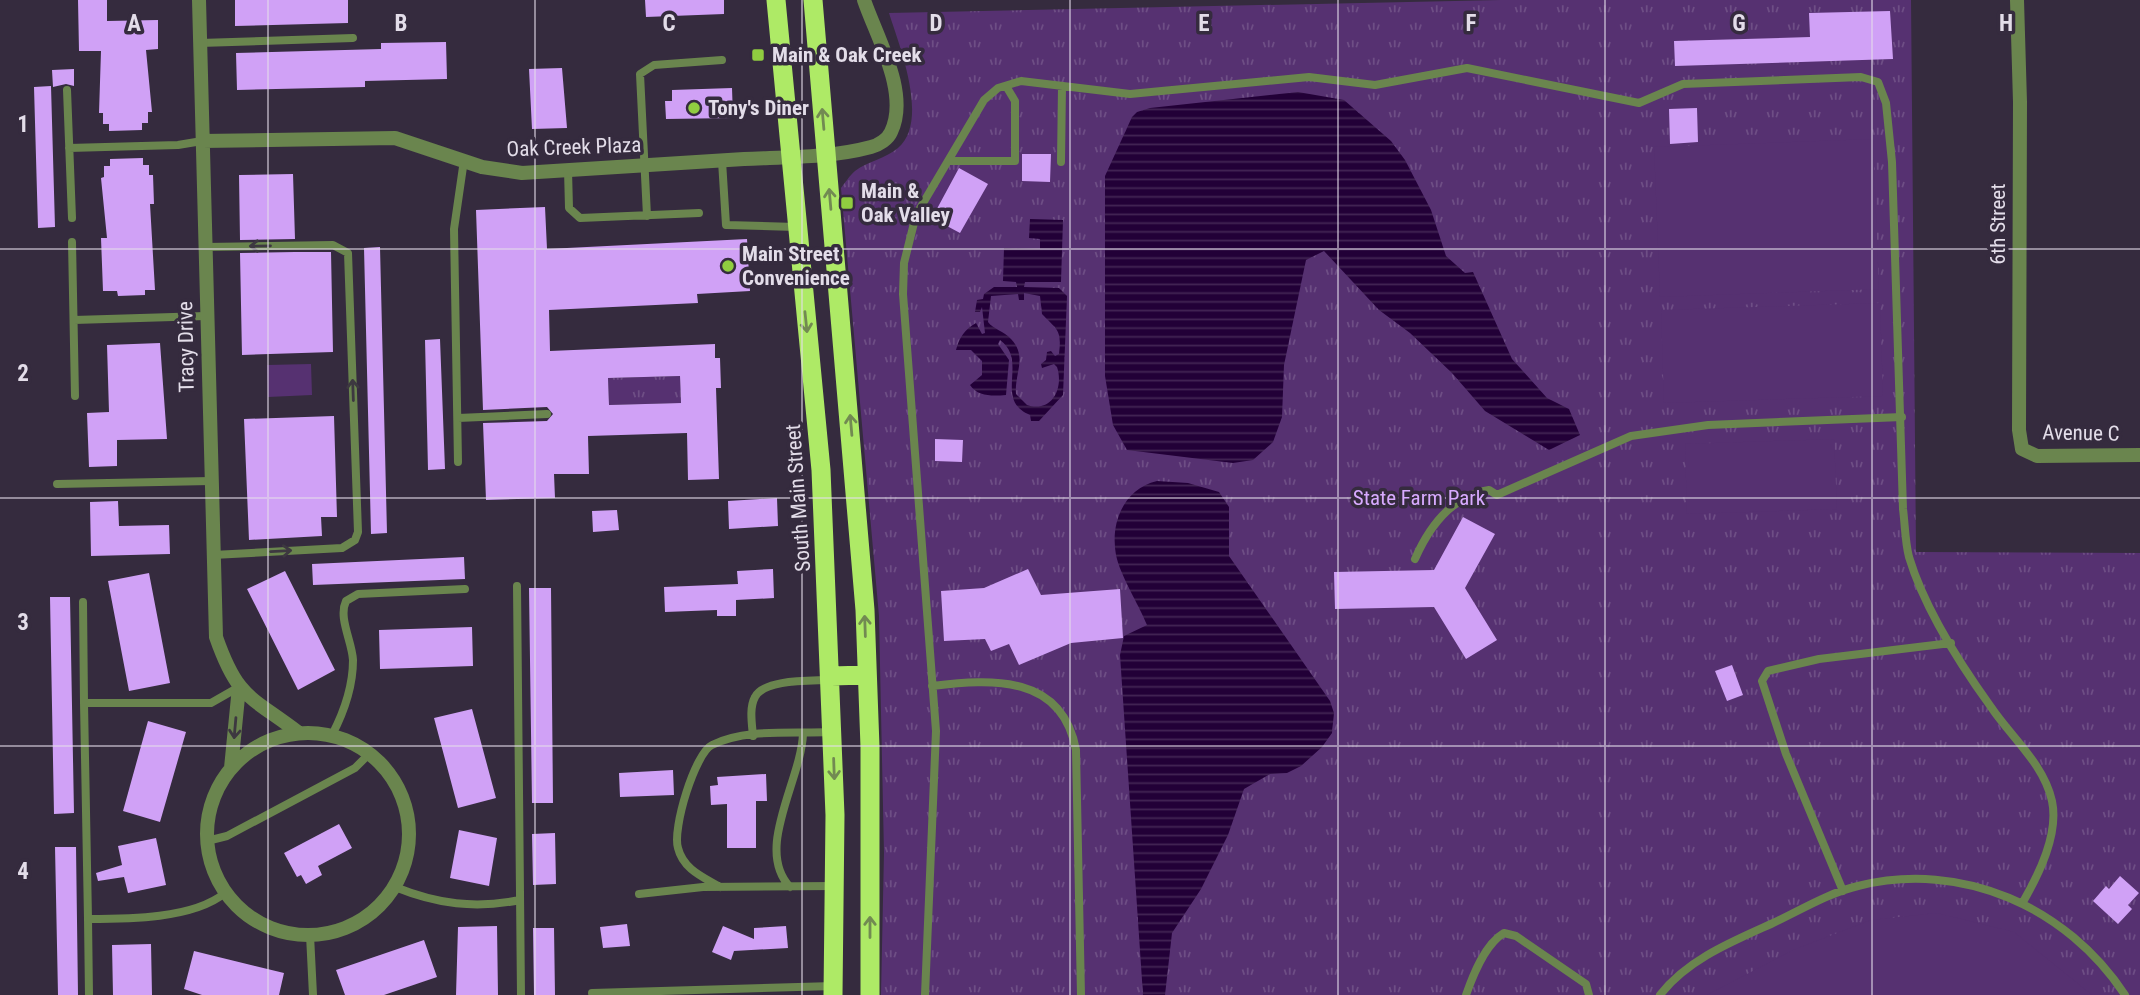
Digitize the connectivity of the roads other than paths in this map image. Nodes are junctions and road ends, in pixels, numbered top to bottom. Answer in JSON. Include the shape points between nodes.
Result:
{"nodes":[{"id":1,"x":199,"y":0,"type":"edge"},
{"id":2,"x":776,"y":0,"type":"edge"},
{"id":3,"x":813,"y":0,"type":"edge"},
{"id":4,"x":864,"y":0,"type":"edge"},
{"id":5,"x":2017,"y":0,"type":"edge"},
{"id":6,"x":353,"y":38,"type":"dead end"},
{"id":7,"x":200,"y":43,"type":"junction"},
{"id":8,"x":722,"y":60,"type":"dead end"},
{"id":9,"x":1006,"y":86,"type":"junction"},
{"id":10,"x":1062,"y":86,"type":"junction"},
{"id":11,"x":67,"y":90,"type":"dead end"},
{"id":12,"x":202,"y":141,"type":"junction"},
{"id":13,"x":69,"y":148,"type":"junction"},
{"id":14,"x":826,"y":154,"type":"junction"},
{"id":15,"x":789,"y":157,"type":"junction"},
{"id":16,"x":464,"y":160,"type":"junction"},
{"id":17,"x":722,"y":161,"type":"junction"},
{"id":18,"x":950,"y":161,"type":"junction"},
{"id":19,"x":1060,"y":162,"type":"dead end"},
{"id":20,"x":644,"y":165,"type":"junction"},
{"id":21,"x":568,"y":170,"type":"junction"},
{"id":22,"x":699,"y":213,"type":"dead end"},
{"id":23,"x":647,"y":216,"type":"junction"},
{"id":24,"x":72,"y":218,"type":"dead end"},
{"id":25,"x":796,"y":227,"type":"junction"},
{"id":26,"x":72,"y":242,"type":"dead end"},
{"id":27,"x":205,"y":247,"type":"junction"},
{"id":28,"x":206,"y":316,"type":"junction"},
{"id":29,"x":74,"y":320,"type":"junction"},
{"id":30,"x":75,"y":396,"type":"dead end"},
{"id":31,"x":547,"y":414,"type":"dead end"},
{"id":32,"x":1902,"y":417,"type":"junction"},
{"id":33,"x":458,"y":418,"type":"junction"},
{"id":34,"x":2022,"y":449,"type":"joint"},
{"id":35,"x":2140,"y":455,"type":"edge"},
{"id":36,"x":458,"y":462,"type":"dead end"},
{"id":37,"x":211,"y":481,"type":"junction"},
{"id":38,"x":57,"y":484,"type":"dead end"},
{"id":39,"x":213,"y":555,"type":"junction"},
{"id":40,"x":1415,"y":559,"type":"dead end"},
{"id":41,"x":517,"y":586,"type":"dead end"},
{"id":42,"x":465,"y":589,"type":"dead end"},
{"id":43,"x":83,"y":602,"type":"dead end"},
{"id":44,"x":1951,"y":643,"type":"junction"},
{"id":45,"x":867,"y":675,"type":"junction"},
{"id":46,"x":831,"y":678,"type":"junction"},
{"id":47,"x":932,"y":686,"type":"junction"},
{"id":48,"x":239,"y":687,"type":"junction"},
{"id":49,"x":84,"y":703,"type":"junction"},
{"id":50,"x":833,"y":732,"type":"junction"},
{"id":51,"x":299,"y":733,"type":"junction"},
{"id":52,"x":803,"y":734,"type":"junction"},
{"id":53,"x":332,"y":735,"type":"junction"},
{"id":54,"x":753,"y":736,"type":"junction"},
{"id":55,"x":370,"y":753,"type":"junction"},
{"id":56,"x":231,"y":768,"type":"junction"},
{"id":57,"x":207,"y":841,"type":"junction"},
{"id":58,"x":835,"y":886,"type":"junction"},
{"id":59,"x":395,"y":887,"type":"junction"},
{"id":60,"x":720,"y":887,"type":"junction"},
{"id":61,"x":790,"y":887,"type":"junction"},
{"id":62,"x":1843,"y":891,"type":"junction"},
{"id":63,"x":226,"y":893,"type":"junction"},
{"id":64,"x":639,"y":894,"type":"dead end"},
{"id":65,"x":520,"y":900,"type":"junction"},
{"id":66,"x":2023,"y":902,"type":"junction"},
{"id":67,"x":88,"y":919,"type":"junction"},
{"id":68,"x":310,"y":935,"type":"junction"},
{"id":69,"x":833,"y":990,"type":"edge"},
{"id":70,"x":592,"y":993,"type":"dead end"},
{"id":71,"x":89,"y":995,"type":"edge"},
{"id":72,"x":313,"y":995,"type":"edge"},
{"id":73,"x":521,"y":995,"type":"edge"},
{"id":74,"x":870,"y":995,"type":"edge"},
{"id":75,"x":925,"y":995,"type":"edge"},
{"id":76,"x":1081,"y":995,"type":"edge"},
{"id":77,"x":1466,"y":995,"type":"edge"},
{"id":78,"x":1589,"y":995,"type":"edge"},
{"id":79,"x":1660,"y":995,"type":"edge"},
{"id":80,"x":2125,"y":995,"type":"edge"}],
"edges":[{"from":1,"to":7,"type":"street","name":"Tracy Drive"},
{"from":2,"to":15,"type":"highway","name":"South Main Street"},
{"from":14,"to":3,"type":"highway","one_way":true},
{"from":4,"to":14,"type":"street","name":"Oak Creek Plaza","via":[[888,60],[896,99],[893,129],[878,144]]},
{"from":5,"to":34,"type":"street","name":"6th Street"},
{"from":6,"to":7,"type":"lane"},
{"from":7,"to":12,"type":"street","name":"Tracy Drive"},
{"from":8,"to":20,"type":"lane","via":[[654,65],[640,74]]},
{"from":9,"to":10,"type":"lane","via":[[1021,81]]},
{"from":9,"to":18,"type":"lane","via":[[984,100]]},
{"from":9,"to":18,"type":"lane","via":[[1015,101],[1015,161]]},
{"from":10,"to":19,"type":"lane"},
{"from":10,"to":32,"type":"lane","via":[[1129,94],[1309,77],[1375,85],[1467,68],[1639,103],[1683,83],[1861,77],[1878,82],[1886,103],[1892,162]]},
{"from":11,"to":13,"type":"lane"},
{"from":12,"to":13,"type":"lane"},
{"from":12,"to":16,"type":"street","name":"Oak Creek Plaza","via":[[372,136],[419,144]]},
{"from":12,"to":27,"type":"street","name":"Tracy Drive"},
{"from":13,"to":24,"type":"lane"},
{"from":14,"to":15,"type":"street","name":"Oak Creek Plaza"},
{"from":45,"to":14,"type":"highway","one_way":true,"via":[[856,480]]},
{"from":15,"to":17,"type":"street","name":"Oak Creek Plaza"},
{"from":15,"to":25,"type":"highway","name":"South Main Street"},
{"from":16,"to":21,"type":"street","name":"Oak Creek Plaza","via":[[502,171]]},
{"from":16,"to":33,"type":"lane","via":[[454,229]]},
{"from":17,"to":20,"type":"street","name":"Oak Creek Plaza"},
{"from":17,"to":25,"type":"lane","via":[[726,225]]},
{"from":18,"to":47,"type":"lane","via":[[916,215],[904,263]]},
{"from":20,"to":21,"type":"street","name":"Oak Creek Plaza"},
{"from":20,"to":23,"type":"lane"},
{"from":21,"to":23,"type":"lane","via":[[569,208],[574,216],[587,220]]},
{"from":22,"to":23,"type":"lane"},
{"from":25,"to":46,"type":"highway","name":"South Main Street","one_way":true,"via":[[821,470]]},
{"from":26,"to":29,"type":"lane"},
{"from":27,"to":28,"type":"street","name":"Tracy Drive"},
{"from":39,"to":27,"type":"lane","one_way":true,"via":[[342,548],[355,540],[357,518],[348,253],[333,245]]},
{"from":28,"to":29,"type":"lane"},
{"from":28,"to":37,"type":"street","name":"Tracy Drive"},
{"from":29,"to":30,"type":"lane"},
{"from":31,"to":33,"type":"lane"},
{"from":32,"to":40,"type":"lane","via":[[1708,425],[1631,436],[1497,495],[1489,490],[1477,492],[1456,502],[1437,522]]},
{"from":32,"to":44,"type":"lane","via":[[1908,553],[1920,589]]},
{"from":33,"to":36,"type":"lane"},
{"from":34,"to":35,"type":"street","name":"Avenue C","via":[[2037,456]]},
{"from":37,"to":38,"type":"lane"},
{"from":37,"to":39,"type":"street","name":"Tracy Drive"},
{"from":39,"to":48,"type":"street","name":"Tracy Drive","via":[[216,637]]},
{"from":41,"to":65,"type":"lane"},
{"from":42,"to":53,"type":"lane","via":[[358,594],[346,601],[343,614],[351,637],[350,686]]},
{"from":43,"to":49,"type":"lane"},
{"from":44,"to":62,"type":"lane","via":[[1819,659],[1768,671],[1762,681],[1786,754]]},
{"from":44,"to":66,"type":"lane","via":[[1990,707],[2046,782],[2052,801],[2054,821],[2047,848]]},
{"from":45,"to":46,"type":"highway"},
{"from":74,"to":45,"type":"highway","one_way":true},
{"from":46,"to":50,"type":"highway","name":"South Main Street"},
{"from":46,"to":54,"type":"lane","via":[[786,682],[759,692],[754,699]]},
{"from":47,"to":75,"type":"lane","via":[[936,731]]},
{"from":47,"to":76,"type":"lane","via":[[1016,683],[1043,697],[1073,734]]},
{"from":48,"to":49,"type":"lane","via":[[211,703]]},
{"from":48,"to":51,"type":"street","name":"Tracy Drive","via":[[258,707]]},
{"from":48,"to":56,"type":"street","name":"Tracy Drive","one_way":true},
{"from":49,"to":67,"type":"lane"},
{"from":50,"to":52,"type":"lane"},
{"from":50,"to":58,"type":"highway","name":"South Main Street","one_way":true},
{"from":51,"to":53,"type":"street","name":"Tracy Drive"},
{"from":51,"to":56,"type":"street","name":"Tracy Drive","via":[[261,744]]},
{"from":52,"to":54,"type":"lane"},
{"from":52,"to":61,"type":"lane","via":[[802,755],[776,839],[781,878]]},
{"from":53,"to":55,"type":"street","name":"Tracy Drive"},
{"from":54,"to":60,"type":"lane","via":[[725,740],[702,752],[677,825],[682,858],[700,877]]},
{"from":55,"to":57,"type":"lane","via":[[355,768],[227,836]]},
{"from":55,"to":59,"type":"street","name":"Tracy Drive","via":[[397,784],[410,823],[408,856]]},
{"from":56,"to":57,"type":"street","name":"Tracy Drive","via":[[212,802]]},
{"from":57,"to":63,"type":"street","name":"Tracy Drive","via":[[212,866]]},
{"from":58,"to":61,"type":"lane"},
{"from":58,"to":69,"type":"highway","name":"South Main Street"},
{"from":59,"to":65,"type":"lane","via":[[419,897],[468,906]]},
{"from":59,"to":68,"type":"street","name":"Tracy Drive","via":[[359,922]]},
{"from":60,"to":61,"type":"lane"},
{"from":60,"to":64,"type":"lane"},
{"from":62,"to":66,"type":"lane","via":[[1881,881],[1926,879],[1963,884]]},
{"from":62,"to":79,"type":"lane","via":[[1718,949],[1679,975]]},
{"from":63,"to":67,"type":"lane","via":[[208,905],[188,910]]},
{"from":63,"to":68,"type":"street","name":"Tracy Drive","via":[[261,923]]},
{"from":65,"to":73,"type":"lane"},
{"from":66,"to":80,"type":"lane","via":[[2051,918],[2088,950]]},
{"from":67,"to":71,"type":"lane"},
{"from":68,"to":72,"type":"lane"},
{"from":69,"to":70,"type":"lane"},
{"from":77,"to":78,"type":"lane","via":[[1488,950],[1504,933],[1516,936],[1586,984]]}]}
